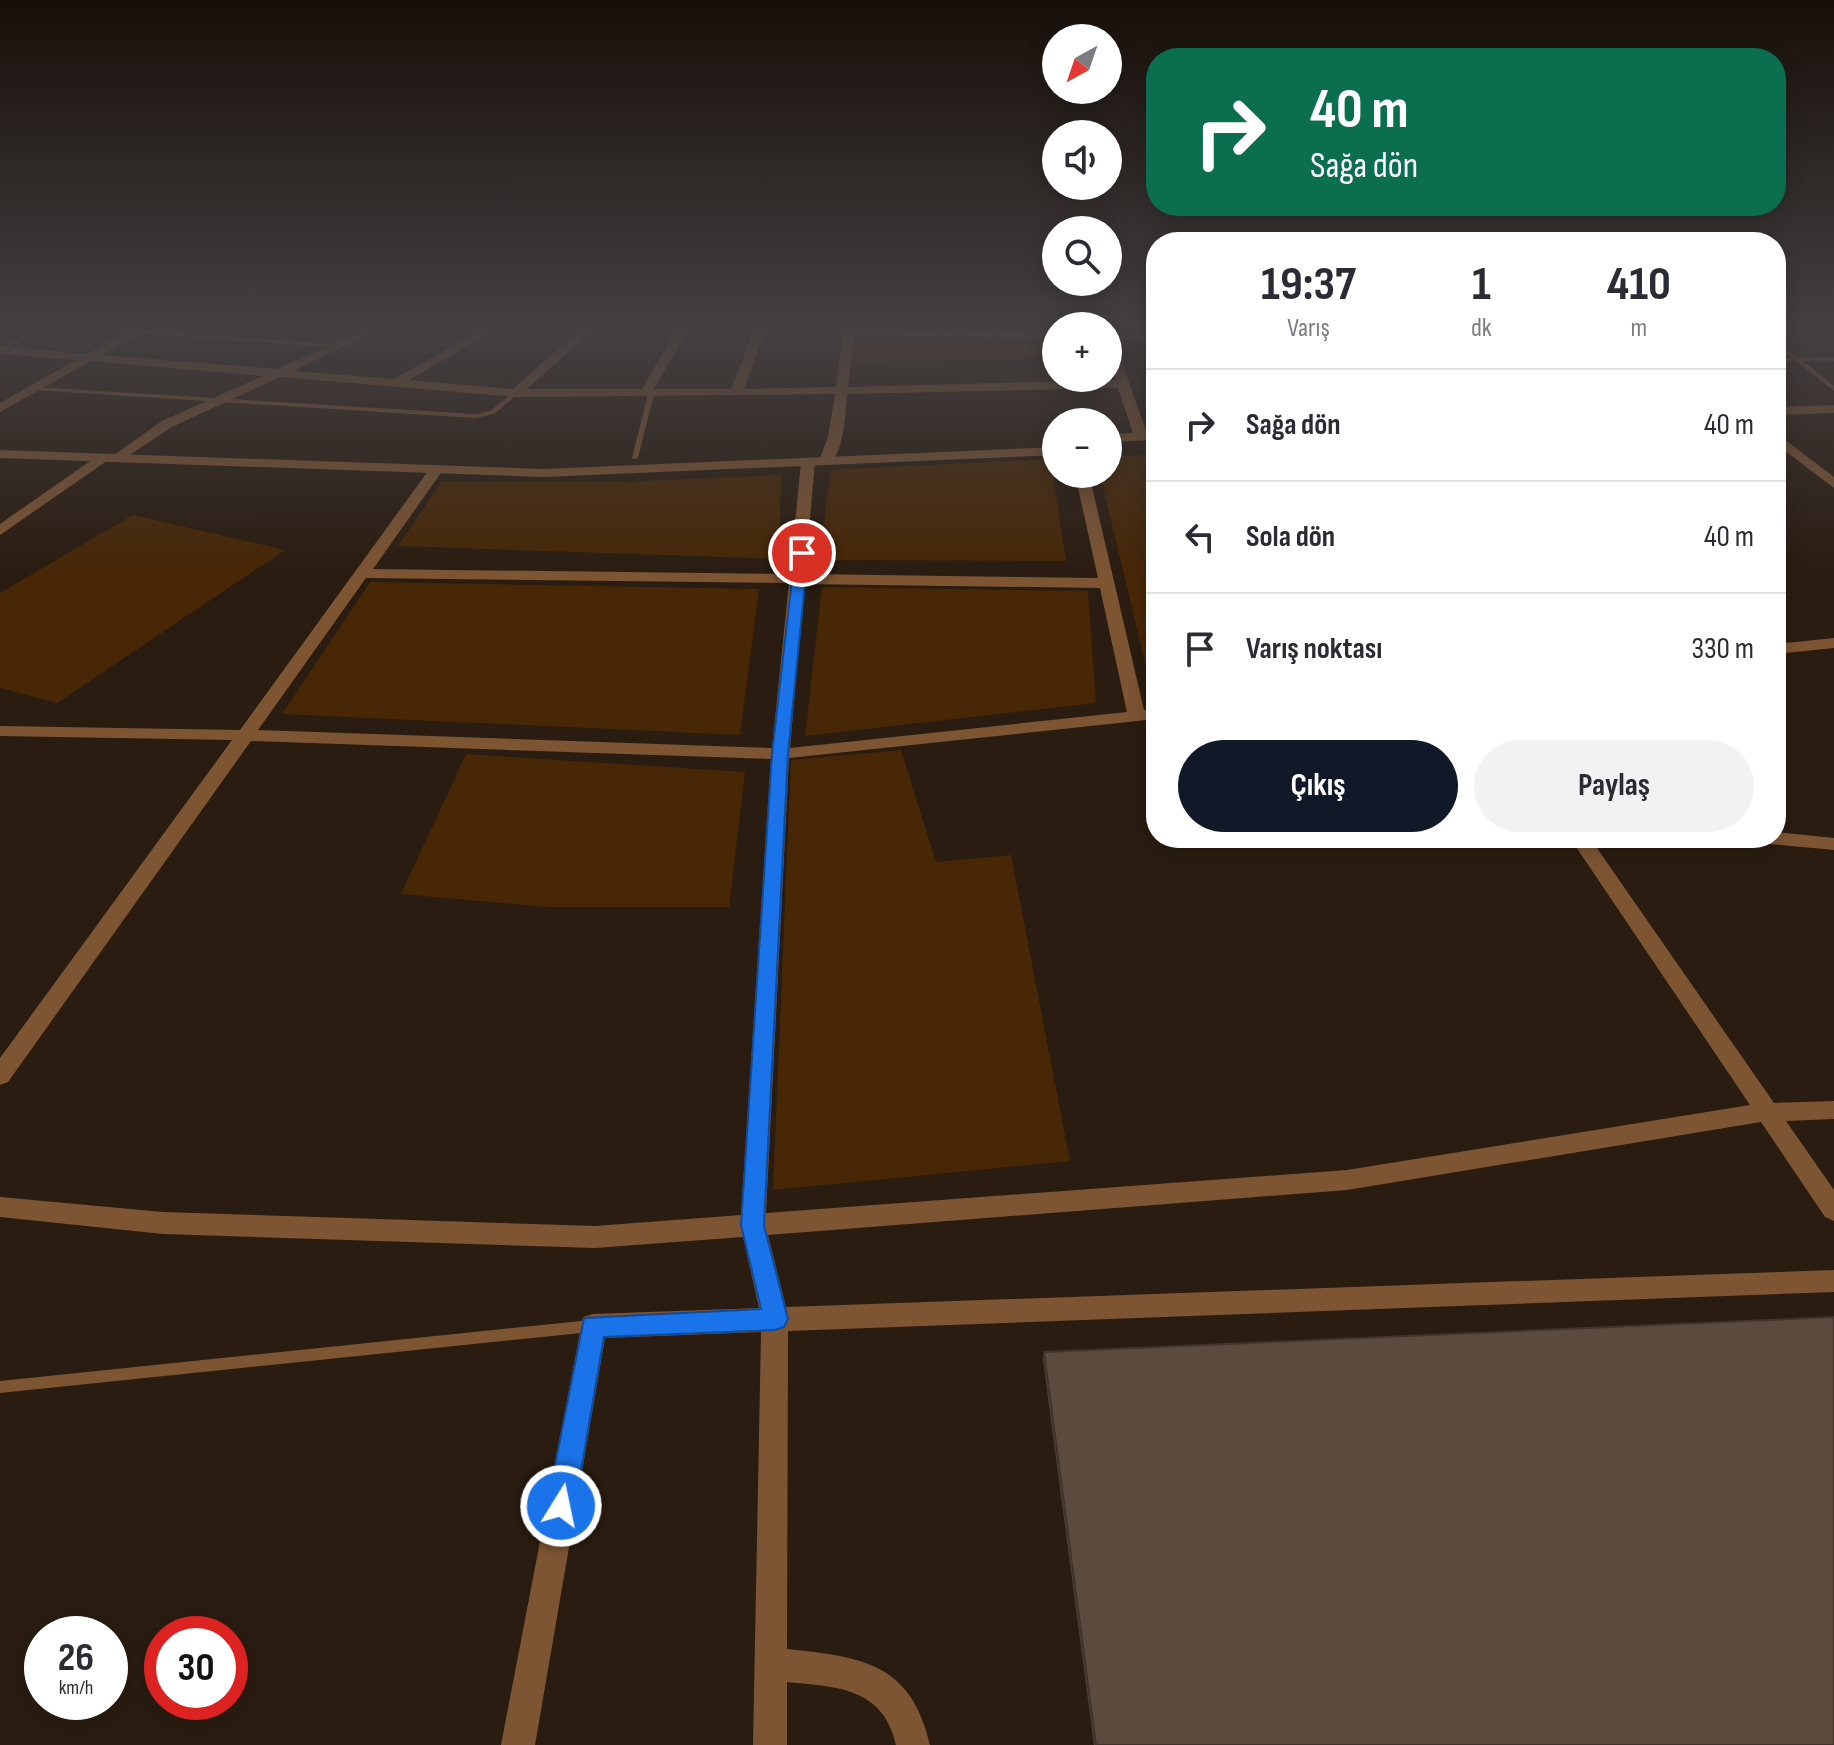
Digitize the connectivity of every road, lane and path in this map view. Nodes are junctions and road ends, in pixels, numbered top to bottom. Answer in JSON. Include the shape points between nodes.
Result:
{"nodes":[{"id":1,"x":195,"y":411,"type":"edge"},
{"id":2,"x":411,"y":411,"type":"edge"},
{"id":3,"x":494,"y":411,"type":"edge"},
{"id":4,"x":644,"y":411,"type":"edge"},
{"id":5,"x":836,"y":411,"type":"edge"},
{"id":6,"x":1132,"y":411,"type":"edge"},
{"id":7,"x":1834,"y":420,"type":"edge"},
{"id":8,"x":1786,"y":422,"type":"edge"},
{"id":9,"x":1141,"y":436,"type":"junction"},
{"id":10,"x":1146,"y":436,"type":"edge"},
{"id":11,"x":1122,"y":437,"type":"edge"},
{"id":12,"x":1042,"y":441,"type":"edge"},
{"id":13,"x":0,"y":444,"type":"edge"},
{"id":14,"x":1786,"y":445,"type":"edge"},
{"id":15,"x":1146,"y":447,"type":"edge"},
{"id":16,"x":1122,"y":448,"type":"edge"},
{"id":17,"x":1042,"y":451,"type":"edge"},
{"id":18,"x":0,"y":454,"type":"edge"},
{"id":19,"x":117,"y":455,"type":"junction"},
{"id":20,"x":822,"y":457,"type":"junction"},
{"id":21,"x":635,"y":458,"type":"junction"},
{"id":22,"x":436,"y":470,"type":"junction"},
{"id":23,"x":1834,"y":484,"type":"edge"},
{"id":24,"x":1085,"y":488,"type":"edge"},
{"id":25,"x":0,"y":531,"type":"edge"},
{"id":26,"x":360,"y":573,"type":"junction"},
{"id":27,"x":799,"y":579,"type":"junction"},
{"id":28,"x":1108,"y":583,"type":"junction"},
{"id":29,"x":1834,"y":643,"type":"edge"},
{"id":30,"x":1786,"y":648,"type":"edge"},
{"id":31,"x":1146,"y":715,"type":"edge"},
{"id":32,"x":1137,"y":716,"type":"junction"},
{"id":33,"x":0,"y":731,"type":"edge"},
{"id":34,"x":244,"y":735,"type":"junction"},
{"id":35,"x":780,"y":754,"type":"junction"},
{"id":36,"x":1786,"y":840,"type":"edge"},
{"id":37,"x":1834,"y":844,"type":"edge"},
{"id":38,"x":1587,"y":848,"type":"edge"},
{"id":39,"x":0,"y":1076,"type":"edge"},
{"id":40,"x":1834,"y":1110,"type":"edge"},
{"id":41,"x":1767,"y":1112,"type":"junction"},
{"id":42,"x":0,"y":1207,"type":"edge"},
{"id":43,"x":1834,"y":1210,"type":"edge"},
{"id":44,"x":753,"y":1225,"type":"junction"},
{"id":45,"x":1834,"y":1281,"type":"edge"},
{"id":46,"x":775,"y":1319,"type":"junction"},
{"id":47,"x":593,"y":1326,"type":"junction"},
{"id":48,"x":0,"y":1387,"type":"edge"},
{"id":49,"x":771,"y":1664,"type":"junction"},
{"id":50,"x":518,"y":1745,"type":"edge"},
{"id":51,"x":770,"y":1745,"type":"edge"},
{"id":52,"x":913,"y":1745,"type":"edge"}],
"edges":[{"from":1,"to":19,"type":"street"},
{"from":2,"to":3,"type":"lane","via":[[481,416]]},
{"from":4,"to":21,"type":"lane"},
{"from":5,"to":20,"type":"street"},
{"from":6,"to":9,"type":"street"},
{"from":7,"to":8,"type":"street"},
{"from":9,"to":10,"type":"street"},
{"from":9,"to":11,"type":"street"},
{"from":12,"to":20,"type":"street"},
{"from":13,"to":19,"type":"street"},
{"from":14,"to":23,"type":"street"},
{"from":15,"to":16,"type":"street"},
{"from":17,"to":20,"type":"street"},
{"from":18,"to":19,"type":"street"},
{"from":19,"to":21,"type":"street","via":[[501,462]]},
{"from":19,"to":22,"type":"street"},
{"from":19,"to":25,"type":"street"},
{"from":20,"to":21,"type":"street"},
{"from":20,"to":22,"type":"street","via":[[544,473]]},
{"from":20,"to":27,"type":"street"},
{"from":22,"to":26,"type":"street"},
{"from":24,"to":28,"type":"street"},
{"from":26,"to":27,"type":"street"},
{"from":26,"to":34,"type":"street"},
{"from":27,"to":28,"type":"street"},
{"from":27,"to":35,"type":"street"},
{"from":28,"to":32,"type":"street"},
{"from":29,"to":30,"type":"street"},
{"from":31,"to":32,"type":"street"},
{"from":32,"to":35,"type":"street"},
{"from":33,"to":34,"type":"street"},
{"from":34,"to":35,"type":"street"},
{"from":34,"to":39,"type":"street"},
{"from":35,"to":44,"type":"street"},
{"from":36,"to":37,"type":"street"},
{"from":38,"to":41,"type":"street"},
{"from":40,"to":41,"type":"street"},
{"from":41,"to":43,"type":"street"},
{"from":41,"to":44,"type":"street","via":[[1347,1180]]},
{"from":42,"to":44,"type":"street","via":[[163,1223],[595,1237]]},
{"from":44,"to":46,"type":"street"},
{"from":45,"to":46,"type":"street"},
{"from":46,"to":47,"type":"street"},
{"from":46,"to":49,"type":"street"},
{"from":47,"to":48,"type":"lane"},
{"from":47,"to":50,"type":"street"},
{"from":49,"to":51,"type":"street"},
{"from":49,"to":52,"type":"street","via":[[862,1675],[899,1708]]}]}
